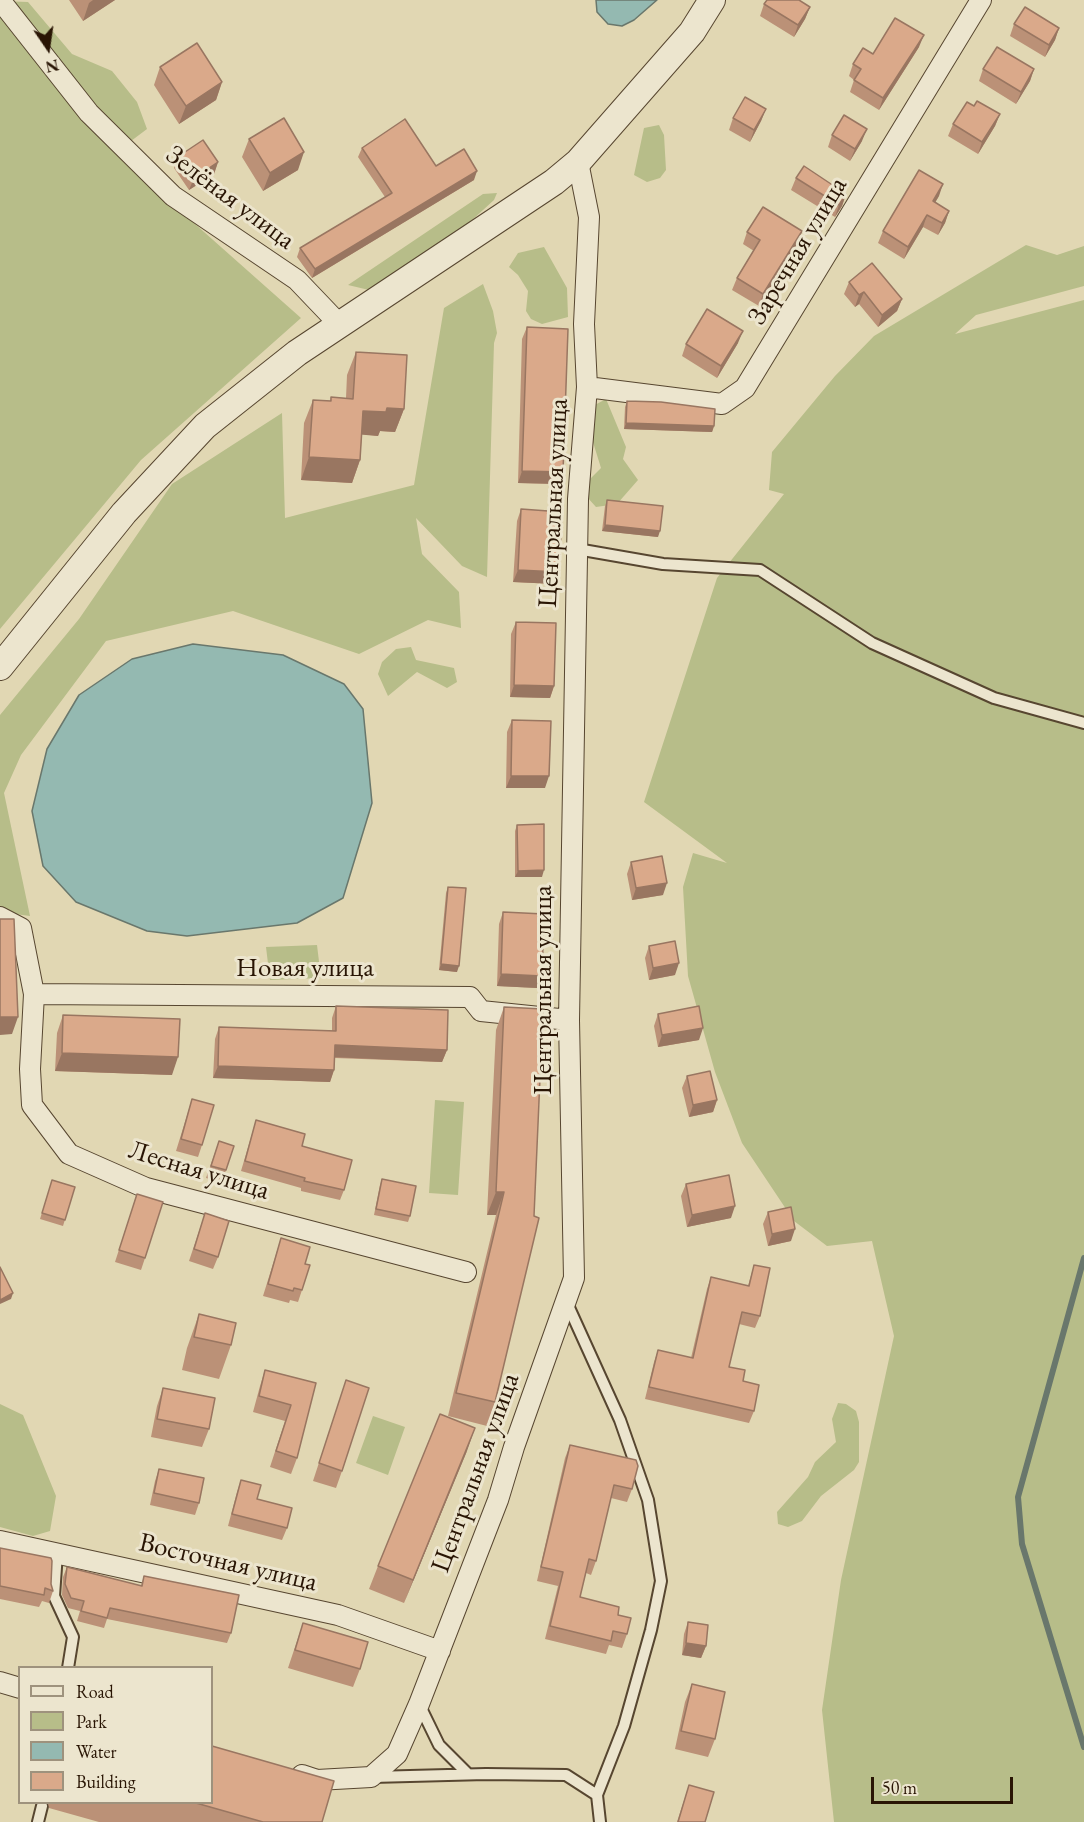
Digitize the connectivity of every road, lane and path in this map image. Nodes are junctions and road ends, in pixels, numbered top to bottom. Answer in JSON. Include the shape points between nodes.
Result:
{"nodes":[{"id":1,"x":0,"y":0,"type":"edge"},
{"id":2,"x":712,"y":0,"type":"edge"},
{"id":3,"x":981,"y":0,"type":"edge"},
{"id":4,"x":578,"y":162,"type":"junction"},
{"id":5,"x":339,"y":324,"type":"junction"},
{"id":6,"x":587,"y":387,"type":"junction"},
{"id":7,"x":577,"y":549,"type":"junction"},
{"id":8,"x":0,"y":667,"type":"edge"},
{"id":9,"x":1084,"y":723,"type":"edge"},
{"id":10,"x":0,"y":917,"type":"edge"},
{"id":11,"x":34,"y":994,"type":"junction"},
{"id":12,"x":569,"y":1020,"type":"junction"},
{"id":13,"x":466,"y":1272,"type":"dead end"},
{"id":14,"x":566,"y":1301,"type":"junction"},
{"id":15,"x":0,"y":1541,"type":"edge"},
{"id":16,"x":57,"y":1553,"type":"junction"},
{"id":17,"x":440,"y":1651,"type":"junction"},
{"id":18,"x":68,"y":1666,"type":"edge"},
{"id":19,"x":0,"y":1682,"type":"edge"},
{"id":20,"x":18,"y":1687,"type":"edge"},
{"id":21,"x":419,"y":1704,"type":"junction"},
{"id":22,"x":285,"y":1770,"type":"edge"},
{"id":23,"x":468,"y":1774,"type":"junction"},
{"id":24,"x":372,"y":1777,"type":"junction"},
{"id":25,"x":597,"y":1795,"type":"junction"},
{"id":26,"x":42,"y":1806,"type":"dead end"},
{"id":27,"x":38,"y":1822,"type":"edge"},
{"id":28,"x":600,"y":1822,"type":"edge"}],
"edges":[{"from":1,"to":5,"type":"street","name":"Зелёная улица","via":[[89,113],[173,196],[297,280]]},
{"from":2,"to":4,"type":"street","via":[[692,32]]},
{"from":3,"to":6,"type":"street","name":"Заречная улица","via":[[746,388],[722,404]]},
{"from":4,"to":5,"type":"street","via":[[554,182]]},
{"from":4,"to":6,"type":"street","name":"Центральная улица","via":[[589,217],[584,324]]},
{"from":5,"to":8,"type":"street","via":[[205,426],[124,513]]},
{"from":6,"to":7,"type":"street","name":"Центральная улица"},
{"from":7,"to":9,"type":"lane","via":[[663,564],[760,570],[872,643],[994,698]]},
{"from":7,"to":12,"type":"street","name":"Центральная улица"},
{"from":10,"to":11,"type":"street","name":"Лесная улица","via":[[21,928]]},
{"from":11,"to":12,"type":"street","name":"Новая улица","via":[[470,997],[481,1011]]},
{"from":11,"to":13,"type":"street","name":"Лесная улица","via":[[32,1105],[69,1154],[146,1188]]},
{"from":12,"to":14,"type":"street","name":"Центральная улица","via":[[574,1278]]},
{"from":14,"to":17,"type":"street","name":"Центральная улица","via":[[498,1500]]},
{"from":14,"to":25,"type":"lane","via":[[620,1420],[648,1500],[660,1581],[651,1630],[624,1726]]},
{"from":15,"to":16,"type":"street","name":"Восточная улица"},
{"from":16,"to":17,"type":"street","name":"Восточная улица","via":[[338,1615]]},
{"from":16,"to":18,"type":"lane","via":[[54,1596],[73,1636]]},
{"from":17,"to":21,"type":"street","name":"Центральная улица"},
{"from":19,"to":20,"type":"street"},
{"from":21,"to":23,"type":"lane","via":[[439,1745]]},
{"from":21,"to":24,"type":"street","name":"Центральная улица","via":[[397,1754]]},
{"from":22,"to":24,"type":"street","via":[[317,1780]]},
{"from":23,"to":24,"type":"lane"},
{"from":23,"to":25,"type":"lane","via":[[566,1775]]},
{"from":25,"to":28,"type":"lane"},
{"from":26,"to":27,"type":"lane"}]}
